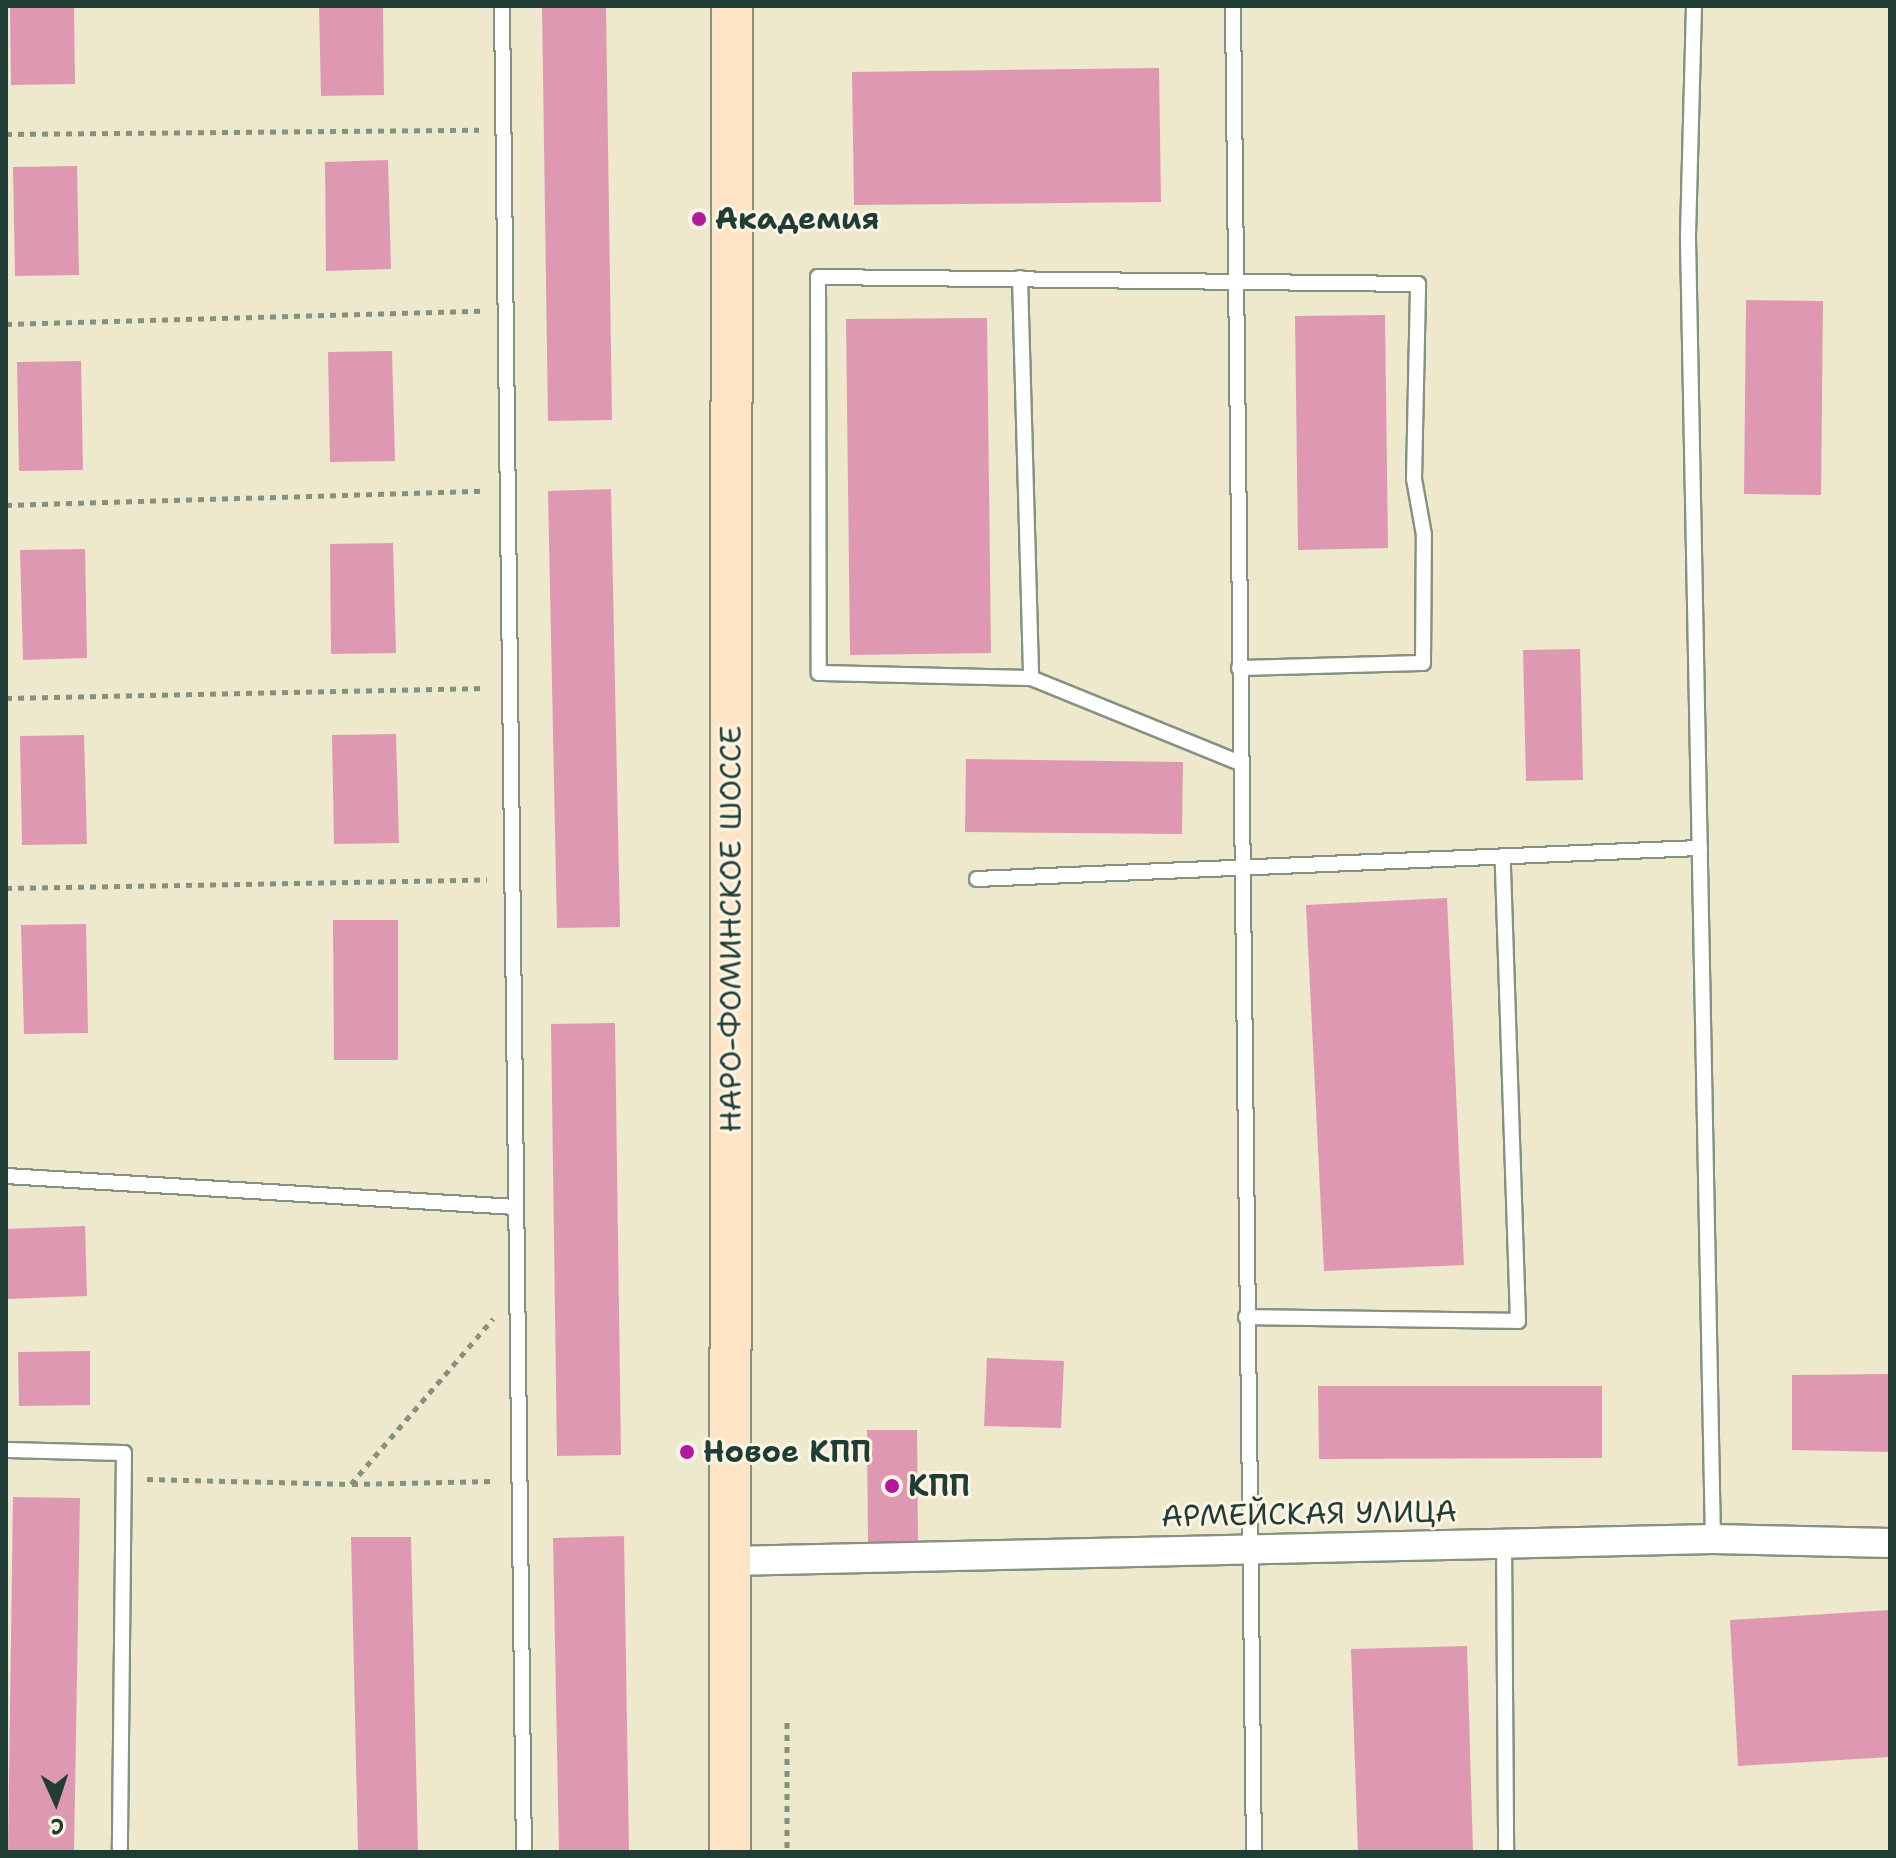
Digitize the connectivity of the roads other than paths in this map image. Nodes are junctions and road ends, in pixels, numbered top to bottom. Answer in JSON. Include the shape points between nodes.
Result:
{"nodes":[{"id":1,"x":502,"y":6,"type":"edge"},
{"id":2,"x":732,"y":6,"type":"edge"},
{"id":3,"x":1233,"y":6,"type":"edge"},
{"id":4,"x":1694,"y":6,"type":"edge"},
{"id":5,"x":1020,"y":278,"type":"junction"},
{"id":6,"x":1236,"y":282,"type":"junction"},
{"id":7,"x":1239,"y":668,"type":"junction"},
{"id":8,"x":1031,"y":678,"type":"junction"},
{"id":9,"x":1240,"y":763,"type":"junction"},
{"id":10,"x":1700,"y":848,"type":"junction"},
{"id":11,"x":1503,"y":857,"type":"junction"},
{"id":12,"x":1241,"y":869,"type":"junction"},
{"id":13,"x":977,"y":879,"type":"dead end"},
{"id":14,"x":6,"y":1176,"type":"edge"},
{"id":15,"x":516,"y":1207,"type":"junction"},
{"id":16,"x":1246,"y":1317,"type":"junction"},
{"id":17,"x":6,"y":1450,"type":"edge"},
{"id":18,"x":1713,"y":1539,"type":"junction"},
{"id":19,"x":1504,"y":1543,"type":"junction"},
{"id":20,"x":1890,"y":1543,"type":"edge"},
{"id":21,"x":1248,"y":1550,"type":"junction"},
{"id":22,"x":730,"y":1561,"type":"junction"},
{"id":23,"x":120,"y":1852,"type":"edge"},
{"id":24,"x":524,"y":1852,"type":"edge"},
{"id":25,"x":730,"y":1852,"type":"edge"},
{"id":26,"x":1252,"y":1852,"type":"edge"},
{"id":27,"x":1506,"y":1852,"type":"edge"}],
"edges":[{"from":1,"to":15,"type":"lane"},
{"from":2,"to":22,"type":"main road","name":"НАРО-ФОМИНСКОЕ ШОССЕ"},
{"from":3,"to":6,"type":"lane"},
{"from":4,"to":10,"type":"lane","via":[[1688,239]]},
{"from":5,"to":6,"type":"lane"},
{"from":5,"to":8,"type":"lane"},
{"from":5,"to":8,"type":"lane","via":[[818,277],[819,673]]},
{"from":6,"to":7,"type":"lane"},
{"from":6,"to":7,"type":"lane","via":[[1418,284],[1414,479],[1424,535],[1423,663]]},
{"from":7,"to":9,"type":"lane"},
{"from":8,"to":9,"type":"lane"},
{"from":9,"to":12,"type":"lane"},
{"from":10,"to":11,"type":"lane"},
{"from":10,"to":18,"type":"lane"},
{"from":11,"to":12,"type":"lane"},
{"from":11,"to":16,"type":"lane","via":[[1518,1321]]},
{"from":12,"to":13,"type":"lane"},
{"from":12,"to":16,"type":"lane"},
{"from":14,"to":15,"type":"lane"},
{"from":15,"to":24,"type":"lane"},
{"from":16,"to":21,"type":"lane"},
{"from":17,"to":23,"type":"lane","via":[[124,1453]]},
{"from":18,"to":19,"type":"street","name":"АРМЕЙСКАЯ УЛИЦА"},
{"from":18,"to":20,"type":"street","name":"АРМЕЙСКАЯ УЛИЦА"},
{"from":19,"to":21,"type":"street","name":"АРМЕЙСКАЯ УЛИЦА"},
{"from":19,"to":27,"type":"lane"},
{"from":21,"to":22,"type":"street","name":"АРМЕЙСКАЯ УЛИЦА"},
{"from":21,"to":26,"type":"lane"},
{"from":22,"to":25,"type":"main road","name":"НАРО-ФОМИНСКОЕ ШОССЕ"}]}
